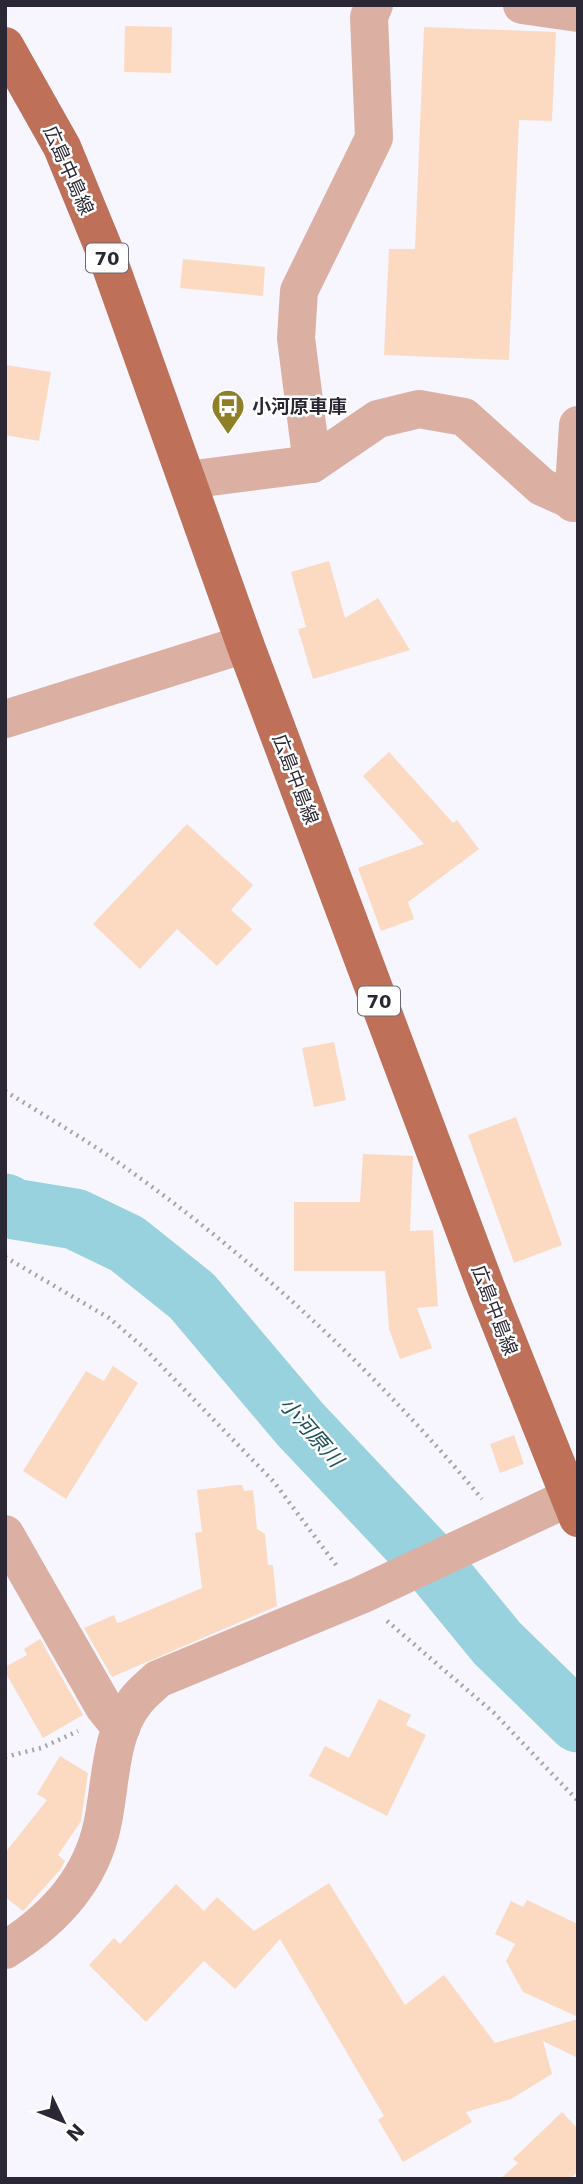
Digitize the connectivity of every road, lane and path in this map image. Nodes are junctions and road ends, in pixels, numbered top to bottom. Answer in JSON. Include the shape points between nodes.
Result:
{"nodes":[{"id":1,"x":374,"y":5,"type":"edge"},
{"id":2,"x":522,"y":5,"type":"edge"},
{"id":3,"x":578,"y":13,"type":"edge"},
{"id":4,"x":5,"y":46,"type":"edge"},
{"id":5,"x":578,"y":425,"type":"edge"},
{"id":6,"x":312,"y":464,"type":"junction"},
{"id":7,"x":187,"y":480,"type":"junction"},
{"id":8,"x":575,"y":503,"type":"edge"},
{"id":9,"x":245,"y":644,"type":"junction"},
{"id":10,"x":5,"y":719,"type":"edge"},
{"id":11,"x":5,"y":1091,"type":"edge"},
{"id":12,"x":5,"y":1257,"type":"edge"},
{"id":13,"x":573,"y":1508,"type":"edge"},
{"id":14,"x":505,"y":1526,"type":"junction"},
{"id":15,"x":5,"y":1534,"type":"edge"},
{"id":16,"x":360,"y":1595,"type":"junction"},
{"id":17,"x":114,"y":1720,"type":"junction"},
{"id":18,"x":5,"y":1756,"type":"edge"},
{"id":19,"x":578,"y":1801,"type":"edge"},
{"id":20,"x":5,"y":1950,"type":"edge"}],
"edges":[{"from":1,"to":6,"type":"street","via":[[369,18],[374,138],[299,291],[296,338]]},
{"from":2,"to":3,"type":"street"},
{"from":4,"to":7,"type":"main road","name":"広島中島線","number":"70","via":[[62,147],[108,259]]},
{"from":5,"to":8,"type":"street"},
{"from":6,"to":7,"type":"street"},
{"from":6,"to":8,"type":"street","via":[[378,419],[419,409],[464,417],[542,487]]},
{"from":7,"to":9,"type":"main road","name":"広島中島線","number":"70"},
{"from":9,"to":10,"type":"street"},
{"from":9,"to":13,"type":"main road","name":"広島中島線","number":"70"},
{"from":11,"to":14,"type":"path","via":[[124,1167],[247,1262],[376,1381]]},
{"from":12,"to":16,"type":"path","via":[[109,1318],[183,1385],[274,1482]]},
{"from":13,"to":14,"type":"street"},
{"from":14,"to":16,"type":"street"},
{"from":15,"to":17,"type":"street"},
{"from":16,"to":17,"type":"street","via":[[158,1679]]},
{"from":16,"to":19,"type":"path","via":[[494,1713]]},
{"from":17,"to":18,"type":"path","via":[[41,1748]]},
{"from":17,"to":20,"type":"street","via":[[102,1829],[84,1869],[46,1923]]}]}
